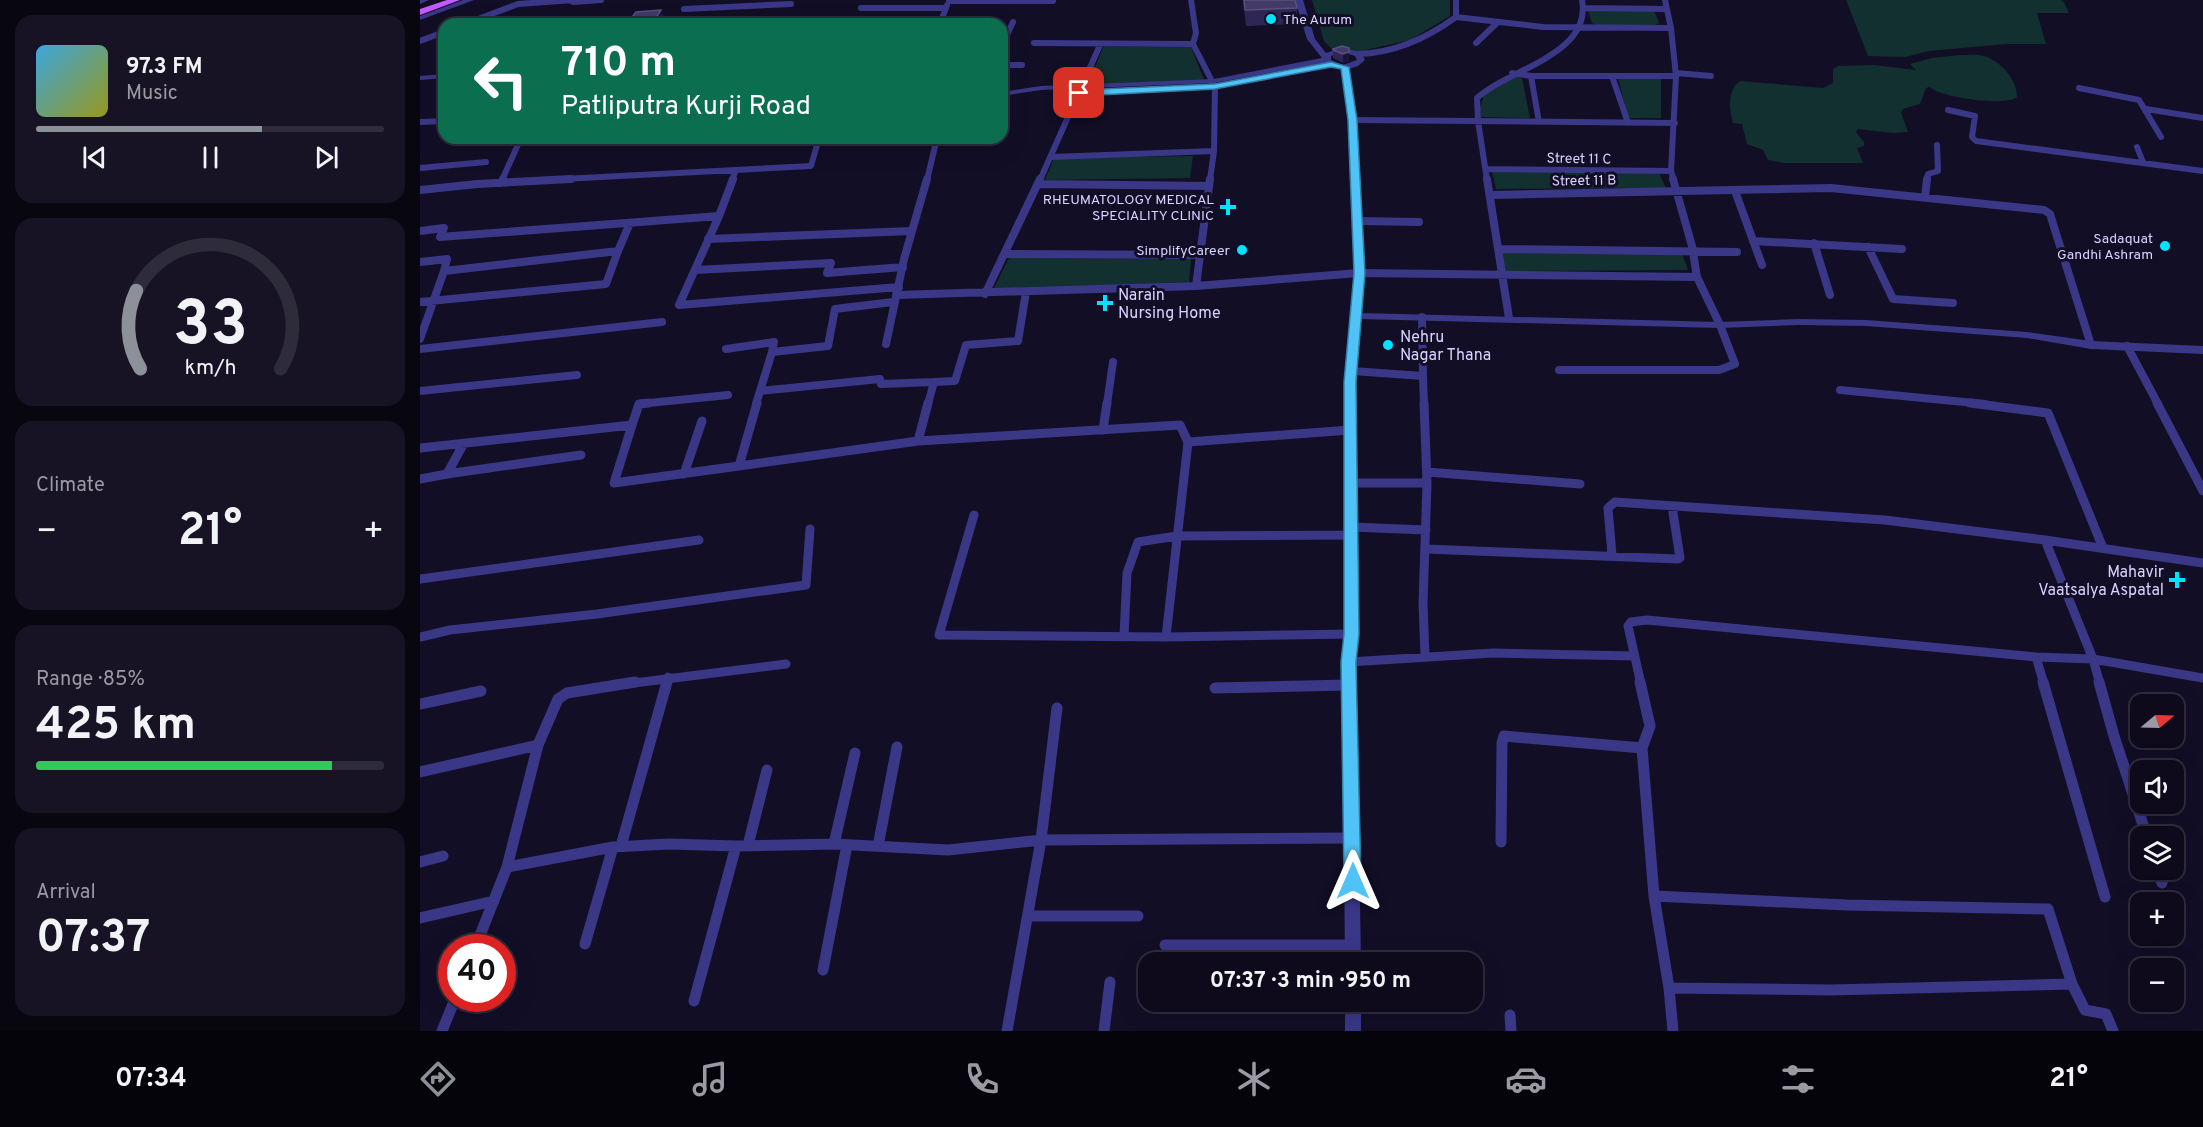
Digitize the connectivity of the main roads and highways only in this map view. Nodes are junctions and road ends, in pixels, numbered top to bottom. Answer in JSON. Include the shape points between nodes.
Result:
{"nodes":[{"id":1,"x":434,"y":0,"type":"edge"},
{"id":2,"x":456,"y":0,"type":"edge"},
{"id":3,"x":420,"y":3,"type":"edge"},
{"id":4,"x":420,"y":12,"type":"edge"}],
"edges":[{"from":1,"to":3,"type":"main road"},
{"from":2,"to":4,"type":"main road"}]}
